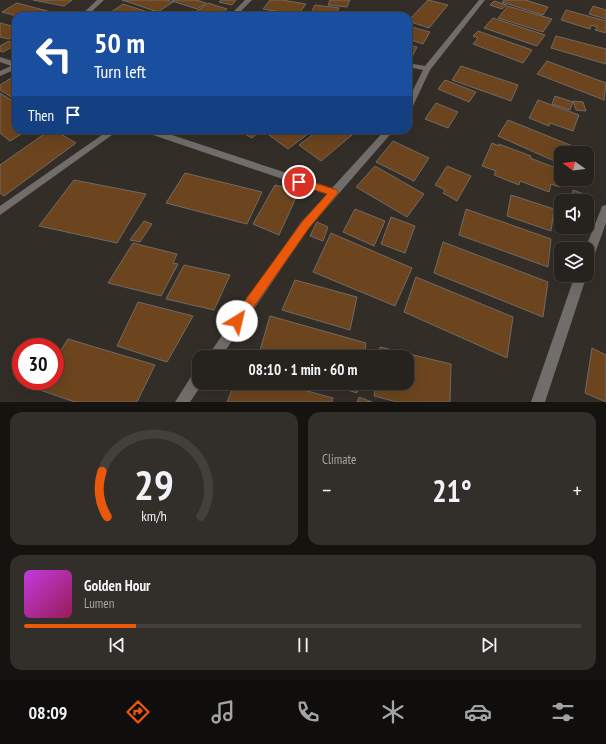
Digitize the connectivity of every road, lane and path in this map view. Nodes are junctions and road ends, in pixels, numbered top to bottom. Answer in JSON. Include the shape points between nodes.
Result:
{"nodes":[{"id":1,"x":101,"y":0,"type":"edge"},
{"id":2,"x":249,"y":0,"type":"edge"},
{"id":3,"x":482,"y":0,"type":"edge"},
{"id":4,"x":88,"y":12,"type":"edge"},
{"id":5,"x":236,"y":12,"type":"edge"},
{"id":6,"x":0,"y":59,"type":"edge"},
{"id":7,"x":12,"y":64,"type":"edge"},
{"id":8,"x":412,"y":66,"type":"edge"},
{"id":9,"x":12,"y":68,"type":"edge"},
{"id":10,"x":427,"y":69,"type":"junction"},
{"id":11,"x":0,"y":74,"type":"edge"},
{"id":12,"x":412,"y":100,"type":"edge"},
{"id":13,"x":109,"y":134,"type":"edge"},
{"id":14,"x":159,"y":134,"type":"edge"},
{"id":15,"x":386,"y":134,"type":"edge"},
{"id":16,"x":334,"y":193,"type":"junction"},
{"id":17,"x":606,"y":209,"type":"edge"},
{"id":18,"x":0,"y":211,"type":"edge"},
{"id":19,"x":593,"y":242,"type":"edge"},
{"id":20,"x":579,"y":282,"type":"edge"},
{"id":21,"x":218,"y":350,"type":"edge"},
{"id":22,"x":192,"y":387,"type":"edge"},
{"id":23,"x":182,"y":402,"type":"edge"},
{"id":24,"x":538,"y":402,"type":"edge"}],
"edges":[{"from":1,"to":4,"type":"street"},
{"from":2,"to":5,"type":"street"},
{"from":3,"to":10,"type":"street"},
{"from":6,"to":7,"type":"street"},
{"from":8,"to":10,"type":"street"},
{"from":9,"to":11,"type":"street"},
{"from":10,"to":12,"type":"street"},
{"from":13,"to":18,"type":"street"},
{"from":14,"to":16,"type":"street"},
{"from":15,"to":16,"type":"street"},
{"from":16,"to":21,"type":"street","via":[[305,225]]},
{"from":17,"to":19,"type":"street"},
{"from":20,"to":24,"type":"street"},
{"from":22,"to":23,"type":"street"}]}
